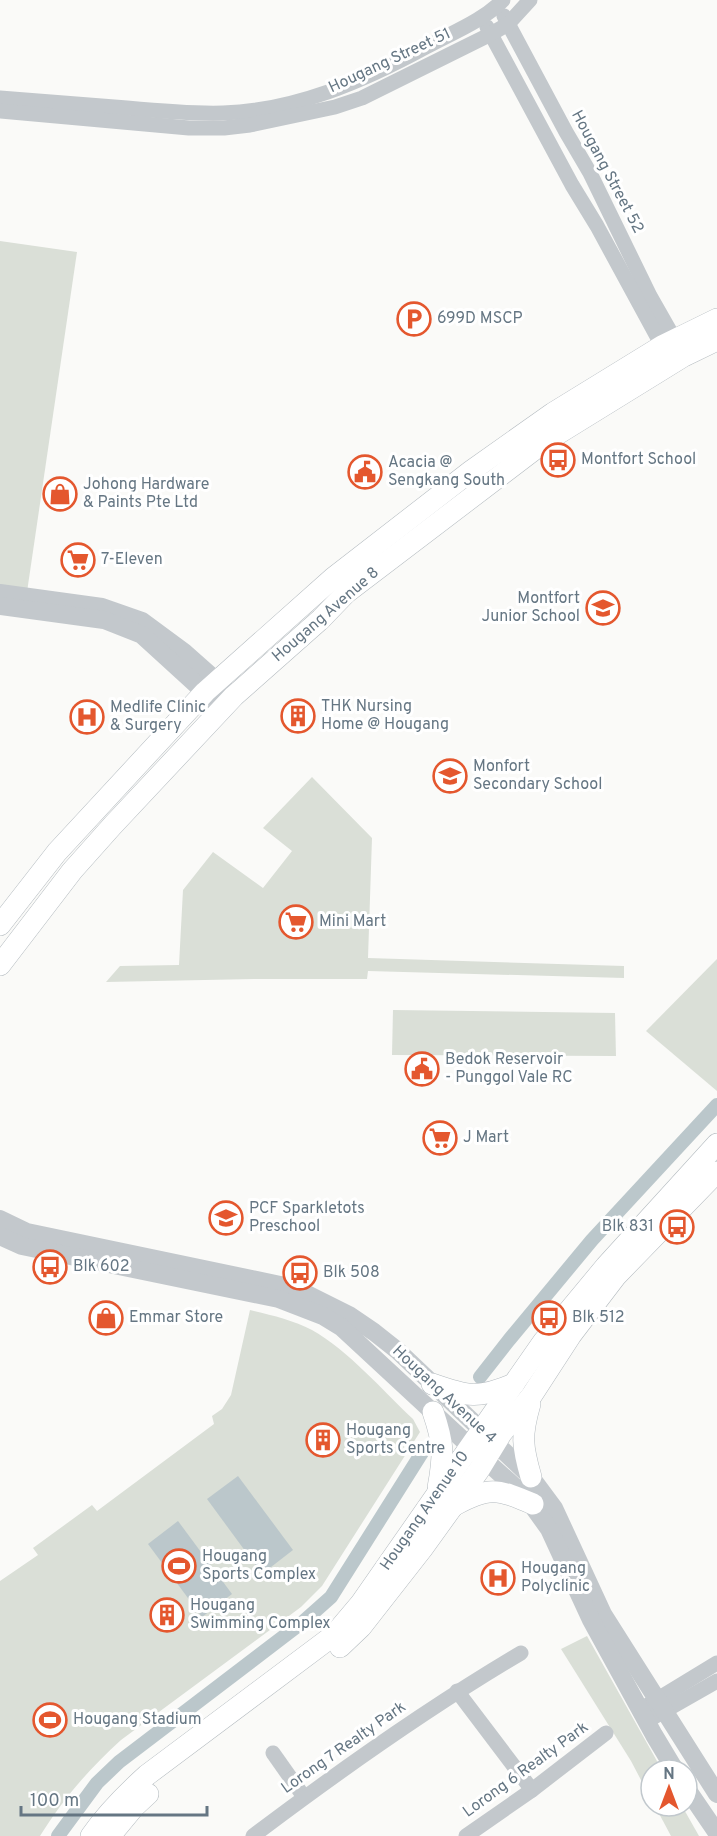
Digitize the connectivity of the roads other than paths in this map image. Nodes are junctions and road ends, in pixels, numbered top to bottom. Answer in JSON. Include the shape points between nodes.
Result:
{"nodes":[{"id":1,"x":530,"y":0,"type":"edge"},
{"id":2,"x":501,"y":3,"type":"edge"},
{"id":3,"x":481,"y":17,"type":"junction"},
{"id":4,"x":508,"y":24,"type":"junction"},
{"id":5,"x":491,"y":34,"type":"junction"},
{"id":6,"x":0,"y":98,"type":"edge"},
{"id":7,"x":0,"y":111,"type":"edge"},
{"id":8,"x":717,"y":319,"type":"edge"},
{"id":9,"x":717,"y":340,"type":"edge"},
{"id":10,"x":673,"y":351,"type":"junction"},
{"id":11,"x":0,"y":592,"type":"edge"},
{"id":12,"x":0,"y":606,"type":"edge"},
{"id":13,"x":210,"y":686,"type":"junction"},
{"id":14,"x":228,"y":702,"type":"junction"},
{"id":15,"x":0,"y":925,"type":"edge"},
{"id":16,"x":0,"y":965,"type":"edge"},
{"id":17,"x":717,"y":1144,"type":"edge"},
{"id":18,"x":717,"y":1172,"type":"edge"},
{"id":19,"x":0,"y":1219,"type":"edge"},
{"id":20,"x":0,"y":1236,"type":"edge"},
{"id":21,"x":166,"y":1268,"type":"junction"},
{"id":22,"x":432,"y":1384,"type":"junction"},
{"id":23,"x":523,"y":1389,"type":"junction"},
{"id":24,"x":433,"y":1412,"type":"junction"},
{"id":25,"x":483,"y":1445,"type":"junction"},
{"id":26,"x":531,"y":1478,"type":"junction"},
{"id":27,"x":445,"y":1500,"type":"junction"},
{"id":28,"x":532,"y":1504,"type":"junction"},
{"id":29,"x":521,"y":1653,"type":"dead end"},
{"id":30,"x":717,"y":1663,"type":"edge"},
{"id":31,"x":717,"y":1681,"type":"edge"},
{"id":32,"x":457,"y":1691,"type":"junction"},
{"id":33,"x":661,"y":1705,"type":"junction"},
{"id":34,"x":643,"y":1715,"type":"junction"},
{"id":35,"x":606,"y":1733,"type":"dead end"},
{"id":36,"x":273,"y":1753,"type":"dead end"},
{"id":37,"x":668,"y":1758,"type":"edge"},
{"id":38,"x":532,"y":1791,"type":"junction"},
{"id":39,"x":717,"y":1794,"type":"edge"},
{"id":40,"x":304,"y":1797,"type":"junction"},
{"id":41,"x":699,"y":1807,"type":"edge"},
{"id":42,"x":717,"y":1833,"type":"edge"},
{"id":43,"x":91,"y":1836,"type":"edge"},
{"id":44,"x":110,"y":1836,"type":"edge"},
{"id":45,"x":253,"y":1836,"type":"edge"},
{"id":46,"x":466,"y":1836,"type":"edge"}],
"edges":[{"from":1,"to":4,"type":"street","name":"Hougang Street 51"},
{"from":2,"to":3,"type":"street","name":"Hougang Street 51"},
{"from":2,"to":4,"type":"street","name":"Hougang Street 52"},
{"from":3,"to":5,"type":"street","name":"Hougang Street 52"},
{"from":3,"to":6,"type":"street","name":"Hougang Street 51","via":[[364,78],[306,99],[254,110],[186,113]]},
{"from":4,"to":5,"type":"street","name":"Hougang Street 51"},
{"from":4,"to":10,"type":"street","name":"Hougang Street 52","via":[[590,173]]},
{"from":5,"to":7,"type":"street","name":"Hougang Street 51","via":[[362,98],[250,125],[189,128]]},
{"from":5,"to":10,"type":"street","name":"Hougang Street 52","via":[[566,175]]},
{"from":8,"to":10,"type":"main road","name":"Hougang Avenue 8"},
{"from":9,"to":10,"type":"main road","name":"Hougang Avenue 8"},
{"from":10,"to":13,"type":"main road","name":"Hougang Avenue 8","via":[[553,413],[471,471],[333,578]]},
{"from":10,"to":14,"type":"main road","name":"Hougang Avenue 8","via":[[543,442],[346,593]]},
{"from":11,"to":13,"type":"street","via":[[102,607],[142,621],[184,652]]},
{"from":12,"to":13,"type":"street","via":[[105,620],[142,635]]},
{"from":13,"to":14,"type":"street"},
{"from":13,"to":15,"type":"main road","name":"Hougang Avenue 8","via":[[57,852]]},
{"from":14,"to":16,"type":"main road","name":"Hougang Avenue 8","via":[[72,871]]},
{"from":17,"to":23,"type":"main road","name":"Hougang Avenue 10","via":[[543,1342]]},
{"from":18,"to":23,"type":"main road","name":"Hougang Avenue 10","via":[[616,1276]]},
{"from":19,"to":21,"type":"street","name":"Hougang Avenue 4","via":[[27,1232]]},
{"from":20,"to":21,"type":"street","name":"Hougang Avenue 4","via":[[22,1246]]},
{"from":21,"to":22,"type":"street","name":"Hougang Avenue 4","via":[[285,1286],[309,1295],[374,1332]]},
{"from":21,"to":24,"type":"street","name":"Hougang Avenue 4","via":[[279,1299],[323,1316],[341,1327]]},
{"from":22,"to":23,"type":"main road","via":[[461,1394]]},
{"from":22,"to":25,"type":"street","name":"Hougang Avenue 4"},
{"from":23,"to":25,"type":"main road","name":"Hougang Avenue 10"},
{"from":23,"to":26,"type":"main road","via":[[523,1442]]},
{"from":24,"to":25,"type":"street","name":"Hougang Avenue 4"},
{"from":24,"to":27,"type":"main road","via":[[442,1437]]},
{"from":25,"to":26,"type":"street","name":"Hougang Avenue 4"},
{"from":25,"to":27,"type":"main road","name":"Hougang Avenue 10"},
{"from":25,"to":28,"type":"street","name":"Hougang Avenue 4"},
{"from":26,"to":33,"type":"street","name":"Hougang Avenue 4","via":[[554,1508],[603,1614]]},
{"from":27,"to":28,"type":"main road","via":[[495,1491]]},
{"from":27,"to":43,"type":"main road","name":"Hougang Avenue 10","via":[[334,1635],[147,1776],[126,1794]]},
{"from":27,"to":44,"type":"main road","name":"Hougang Avenue 10","via":[[422,1549],[361,1627],[156,1786]]},
{"from":28,"to":34,"type":"street","name":"Hougang Avenue 4","via":[[549,1529],[591,1620]]},
{"from":29,"to":32,"type":"street","name":"Lorong 7 Realty Park"},
{"from":30,"to":33,"type":"street"},
{"from":31,"to":33,"type":"street"},
{"from":32,"to":38,"type":"street"},
{"from":32,"to":40,"type":"street","name":"Lorong 7 Realty Park"},
{"from":33,"to":34,"type":"street"},
{"from":33,"to":39,"type":"street","name":"Hougang Avenue 4"},
{"from":34,"to":37,"type":"street","name":"Hougang Avenue 4"},
{"from":35,"to":38,"type":"street","name":"Lorong 6 Realty Park"},
{"from":36,"to":40,"type":"street"},
{"from":38,"to":46,"type":"street","name":"Lorong 6 Realty Park"},
{"from":40,"to":45,"type":"street","name":"Lorong 7 Realty Park"},
{"from":41,"to":42,"type":"street"}]}
